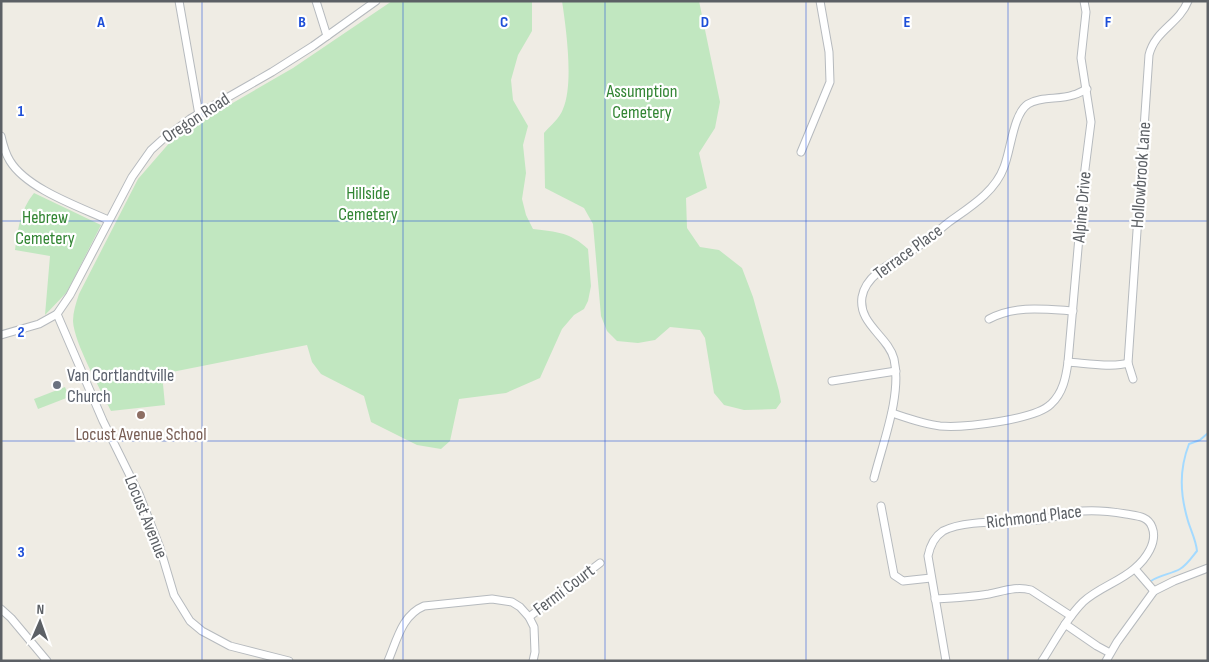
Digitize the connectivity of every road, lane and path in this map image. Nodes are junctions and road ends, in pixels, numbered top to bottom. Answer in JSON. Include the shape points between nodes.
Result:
{"nodes":[{"id":1,"x":179,"y":1,"type":"edge"},
{"id":2,"x":316,"y":1,"type":"edge"},
{"id":3,"x":376,"y":1,"type":"edge"},
{"id":4,"x":820,"y":1,"type":"edge"},
{"id":5,"x":1084,"y":1,"type":"edge"},
{"id":6,"x":1188,"y":1,"type":"edge"},
{"id":7,"x":327,"y":36,"type":"junction"},
{"id":8,"x":1087,"y":89,"type":"junction"},
{"id":9,"x":199,"y":114,"type":"junction"},
{"id":10,"x":1,"y":136,"type":"edge"},
{"id":11,"x":801,"y":152,"type":"dead end"},
{"id":12,"x":108,"y":220,"type":"junction"},
{"id":13,"x":1073,"y":311,"type":"junction"},
{"id":14,"x":57,"y":314,"type":"junction"},
{"id":15,"x":988,"y":319,"type":"dead end"},
{"id":16,"x":1,"y":335,"type":"edge"},
{"id":17,"x":1068,"y":362,"type":"junction"},
{"id":18,"x":1128,"y":363,"type":"junction"},
{"id":19,"x":896,"y":370,"type":"junction"},
{"id":20,"x":1133,"y":379,"type":"dead end"},
{"id":21,"x":832,"y":381,"type":"dead end"},
{"id":22,"x":892,"y":413,"type":"junction"},
{"id":23,"x":874,"y":478,"type":"dead end"},
{"id":24,"x":881,"y":506,"type":"dead end"},
{"id":25,"x":600,"y":562,"type":"dead end"},
{"id":26,"x":1208,"y":568,"type":"edge"},
{"id":27,"x":1135,"y":569,"type":"junction"},
{"id":28,"x":931,"y":578,"type":"junction"},
{"id":29,"x":1154,"y":592,"type":"junction"},
{"id":30,"x":935,"y":599,"type":"junction"},
{"id":31,"x":1,"y":609,"type":"edge"},
{"id":32,"x":1071,"y":616,"type":"junction"},
{"id":33,"x":529,"y":617,"type":"junction"},
{"id":34,"x":1065,"y":624,"type":"junction"},
{"id":35,"x":1110,"y":653,"type":"junction"},
{"id":36,"x":47,"y":661,"type":"edge"},
{"id":37,"x":289,"y":661,"type":"edge"},
{"id":38,"x":388,"y":661,"type":"edge"},
{"id":39,"x":533,"y":661,"type":"edge"},
{"id":40,"x":946,"y":661,"type":"edge"},
{"id":41,"x":1042,"y":661,"type":"edge"},
{"id":42,"x":1106,"y":661,"type":"edge"}],
"edges":[{"from":1,"to":9,"type":"street"},
{"from":2,"to":7,"type":"street"},
{"from":3,"to":7,"type":"street","name":"Oregon Road"},
{"from":4,"to":11,"type":"street","via":[[830,82]]},
{"from":5,"to":8,"type":"street","name":"Alpine Drive","via":[[1082,58]]},
{"from":6,"to":18,"type":"street","name":"Hollowbrook Lane","via":[[1174,21],[1155,39],[1149,55]]},
{"from":7,"to":9,"type":"street","name":"Oregon Road"},
{"from":8,"to":13,"type":"street","name":"Alpine Drive","via":[[1090,134]]},
{"from":8,"to":19,"type":"street","name":"Terrace Place","via":[[1072,96],[1027,105],[1018,118],[1004,169],[988,191],[920,245],[869,280],[862,297],[863,312],[888,346]]},
{"from":9,"to":12,"type":"street","name":"Oregon Road","via":[[151,150]]},
{"from":10,"to":12,"type":"street","via":[[10,162],[28,180]]},
{"from":12,"to":14,"type":"street","name":"Oregon Road"},
{"from":13,"to":15,"type":"street","via":[[1016,310]]},
{"from":13,"to":17,"type":"street","name":"Alpine Drive"},
{"from":14,"to":16,"type":"street","via":[[38,324]]},
{"from":14,"to":37,"type":"street","name":"Locust Avenue","via":[[139,494],[174,595],[190,620],[202,631],[230,646]]},
{"from":17,"to":18,"type":"street"},
{"from":17,"to":22,"type":"street","name":"Alpine Drive","via":[[1058,395],[1042,411],[1032,414],[1009,420],[940,426]]},
{"from":18,"to":20,"type":"street"},
{"from":19,"to":21,"type":"street"},
{"from":19,"to":22,"type":"street","name":"Terrace Place"},
{"from":22,"to":23,"type":"street","name":"Terrace Place"},
{"from":24,"to":28,"type":"street","via":[[894,575],[903,581]]},
{"from":25,"to":33,"type":"street","name":"Fermi Court"},
{"from":26,"to":29,"type":"street"},
{"from":27,"to":28,"type":"street","name":"Richmond Place","via":[[1152,547],[1152,525],[1144,517],[1100,510],[1039,520],[955,526],[932,542],[928,556]]},
{"from":27,"to":29,"type":"street"},
{"from":27,"to":32,"type":"street","via":[[1096,592]]},
{"from":28,"to":30,"type":"street"},
{"from":29,"to":35,"type":"street"},
{"from":30,"to":32,"type":"street","via":[[1024,588]]},
{"from":30,"to":40,"type":"street"},
{"from":31,"to":36,"type":"street"},
{"from":32,"to":34,"type":"street"},
{"from":33,"to":38,"type":"street","via":[[520,607],[503,600],[424,606],[412,612],[404,623]]},
{"from":33,"to":39,"type":"street","via":[[535,635]]},
{"from":34,"to":35,"type":"street"},
{"from":34,"to":41,"type":"street"},
{"from":35,"to":42,"type":"street"}]}
